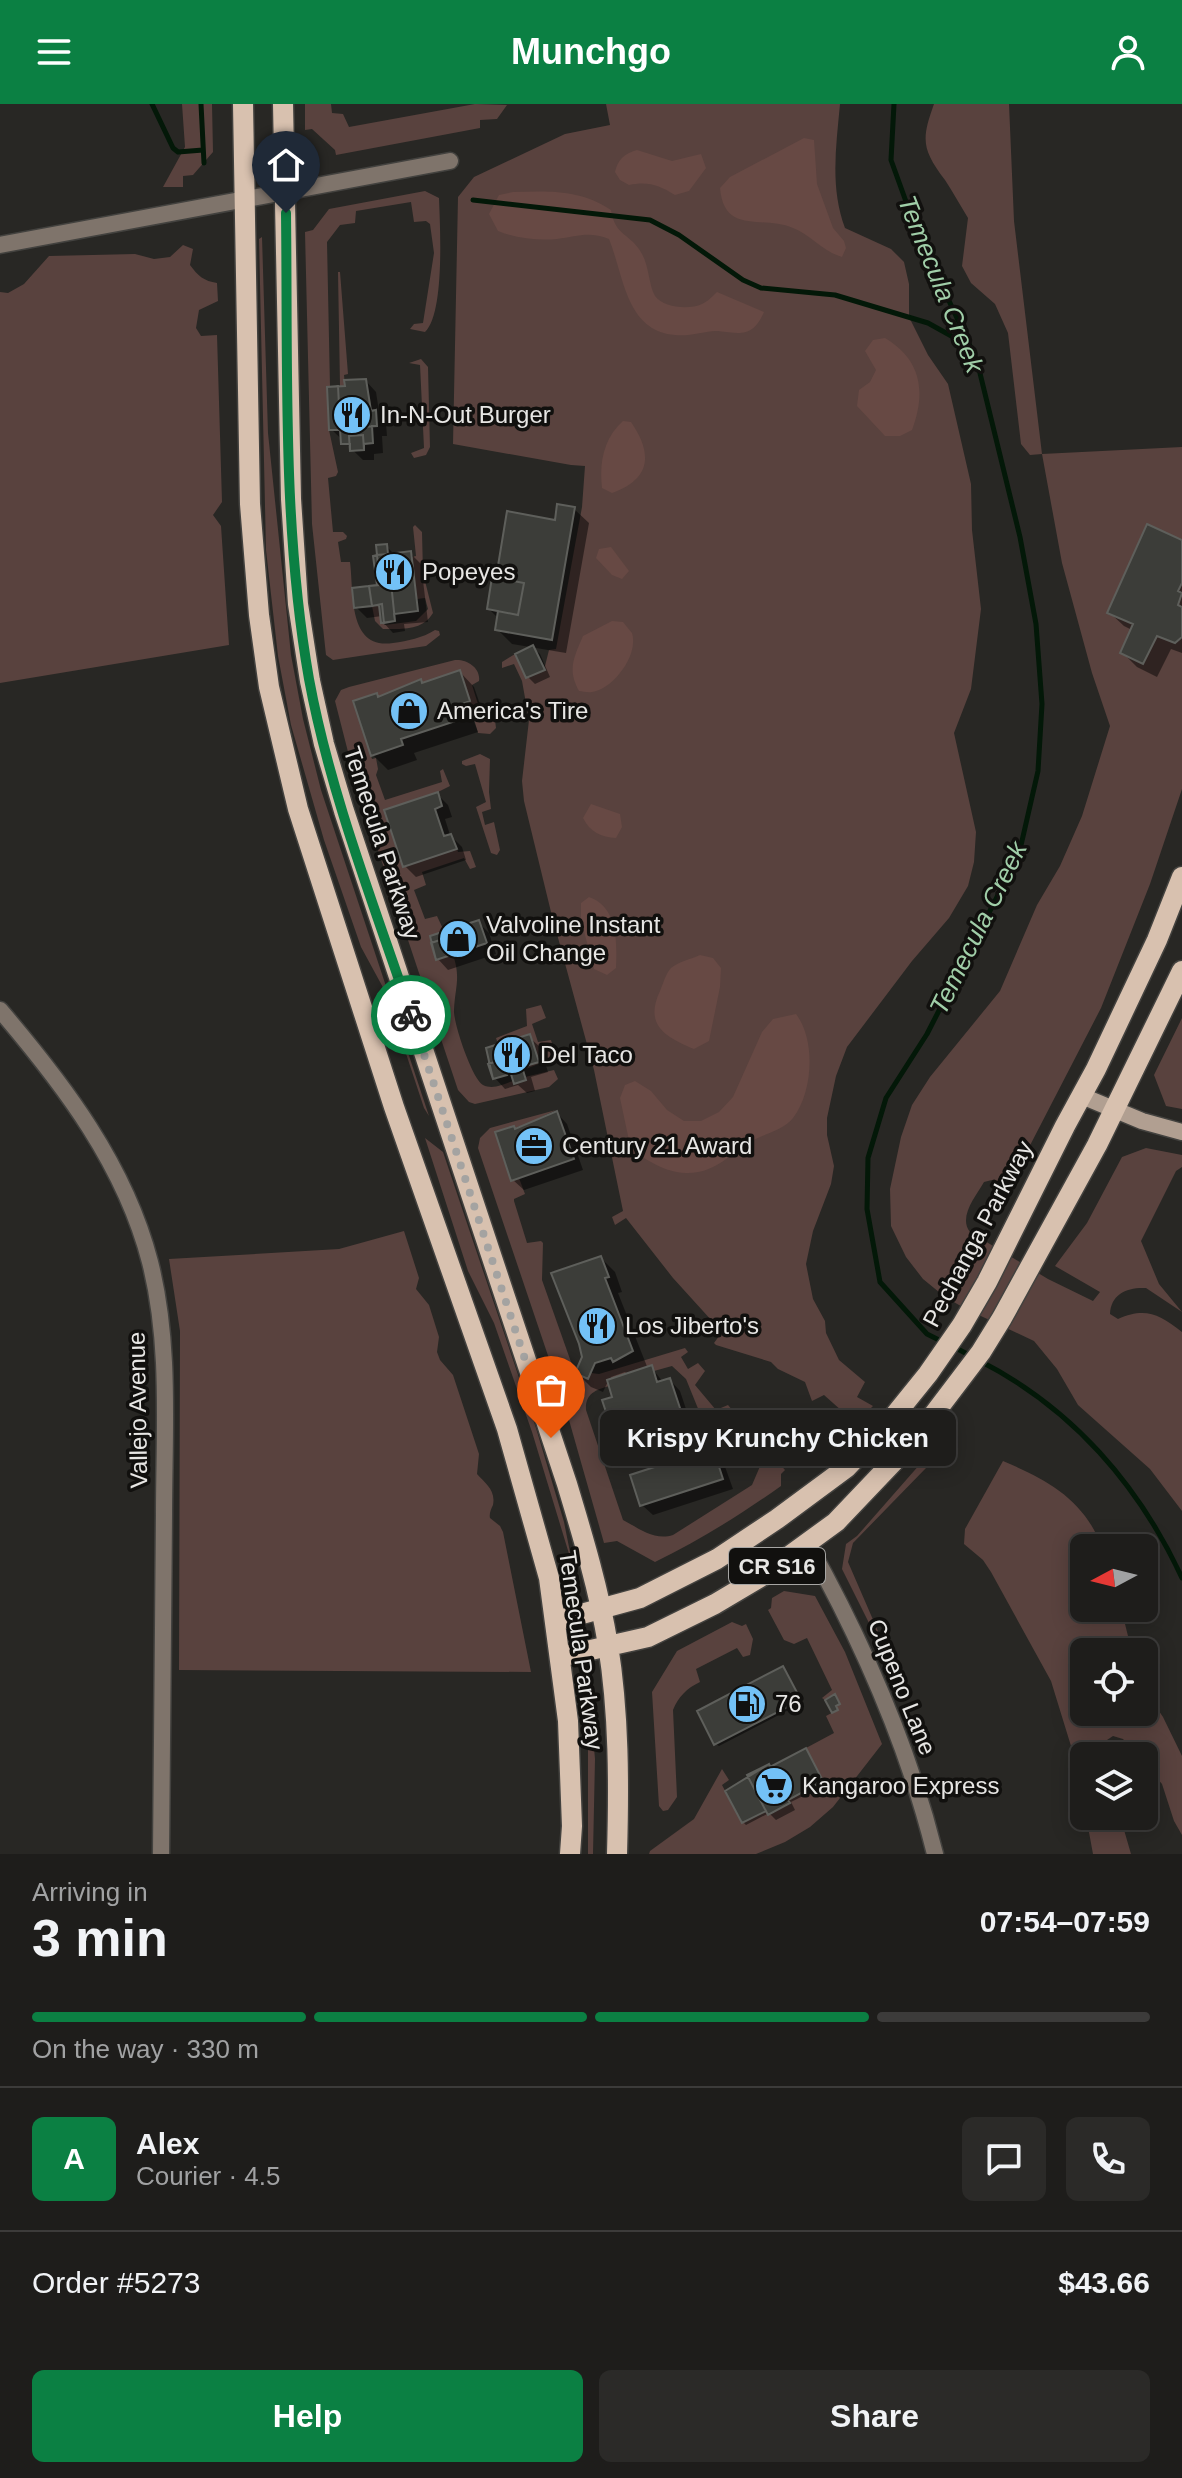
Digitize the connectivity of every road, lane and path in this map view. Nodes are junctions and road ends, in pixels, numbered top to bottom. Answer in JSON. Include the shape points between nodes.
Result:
{"nodes":[{"id":1,"x":243,"y":104,"type":"edge"},
{"id":2,"x":283,"y":104,"type":"edge"},
{"id":3,"x":450,"y":161,"type":"dead end"},
{"id":4,"x":285,"y":191,"type":"junction"},
{"id":5,"x":245,"y":199,"type":"junction"},
{"id":6,"x":0,"y":245,"type":"edge"},
{"id":7,"x":1182,"y":877,"type":"edge"},
{"id":8,"x":1182,"y":971,"type":"edge"},
{"id":9,"x":0,"y":1010,"type":"edge"},
{"id":10,"x":1082,"y":1096,"type":"junction"},
{"id":11,"x":1114,"y":1110,"type":"junction"},
{"id":12,"x":1182,"y":1132,"type":"edge"},
{"id":13,"x":808,"y":1544,"type":"junction"},
{"id":14,"x":601,"y":1609,"type":"junction"},
{"id":15,"x":556,"y":1621,"type":"junction"},
{"id":16,"x":608,"y":1646,"type":"junction"},
{"id":17,"x":560,"y":1657,"type":"junction"},
{"id":18,"x":161,"y":1854,"type":"edge"},
{"id":19,"x":570,"y":1854,"type":"edge"},
{"id":20,"x":617,"y":1854,"type":"edge"},
{"id":21,"x":935,"y":1854,"type":"edge"}],
"edges":[{"from":1,"to":5,"type":"main road","name":"Temecula Parkway"},
{"from":2,"to":4,"type":"main road","name":"Temecula Parkway"},
{"from":3,"to":4,"type":"street"},
{"from":4,"to":5,"type":"street"},
{"from":4,"to":14,"type":"main road","name":"Temecula Parkway","via":[[297,589],[324,744],[567,1484]]},
{"from":5,"to":6,"type":"street"},
{"from":5,"to":15,"type":"main road","name":"Temecula Parkway","via":[[250,504],[259,615],[280,741],[394,1107],[507,1429]]},
{"from":7,"to":10,"type":"main road","name":"Pechanga Parkway","number":"CR S16"},
{"from":8,"to":11,"type":"main road","number":"CR S16"},
{"from":9,"to":18,"type":"street","name":"Vallejo Avenue","via":[[53,1071],[98,1139],[150,1262],[162,1331],[164,1423]]},
{"from":10,"to":11,"type":"main road"},
{"from":10,"to":14,"type":"main road","name":"Pechanga Parkway","number":"CR S16","via":[[962,1325],[886,1426],[846,1468],[717,1559],[640,1598]]},
{"from":11,"to":12,"type":"main road"},
{"from":11,"to":13,"type":"main road","number":"CR S16","via":[[981,1352],[915,1439]]},
{"from":13,"to":16,"type":"main road","number":"CR S16","via":[[676,1624]]},
{"from":13,"to":21,"type":"street","name":"Cupeno Lane","via":[[845,1611],[899,1737]]},
{"from":14,"to":15,"type":"main road","name":"Pechanga Parkway","number":"CR S16"},
{"from":14,"to":16,"type":"main road","name":"Temecula Parkway"},
{"from":15,"to":17,"type":"main road","name":"Temecula Parkway"},
{"from":16,"to":17,"type":"main road","number":"CR S16"},
{"from":16,"to":20,"type":"main road","name":"Temecula Parkway","via":[[617,1752]]},
{"from":17,"to":19,"type":"main road","name":"Temecula Parkway","via":[[571,1775]]}]}
